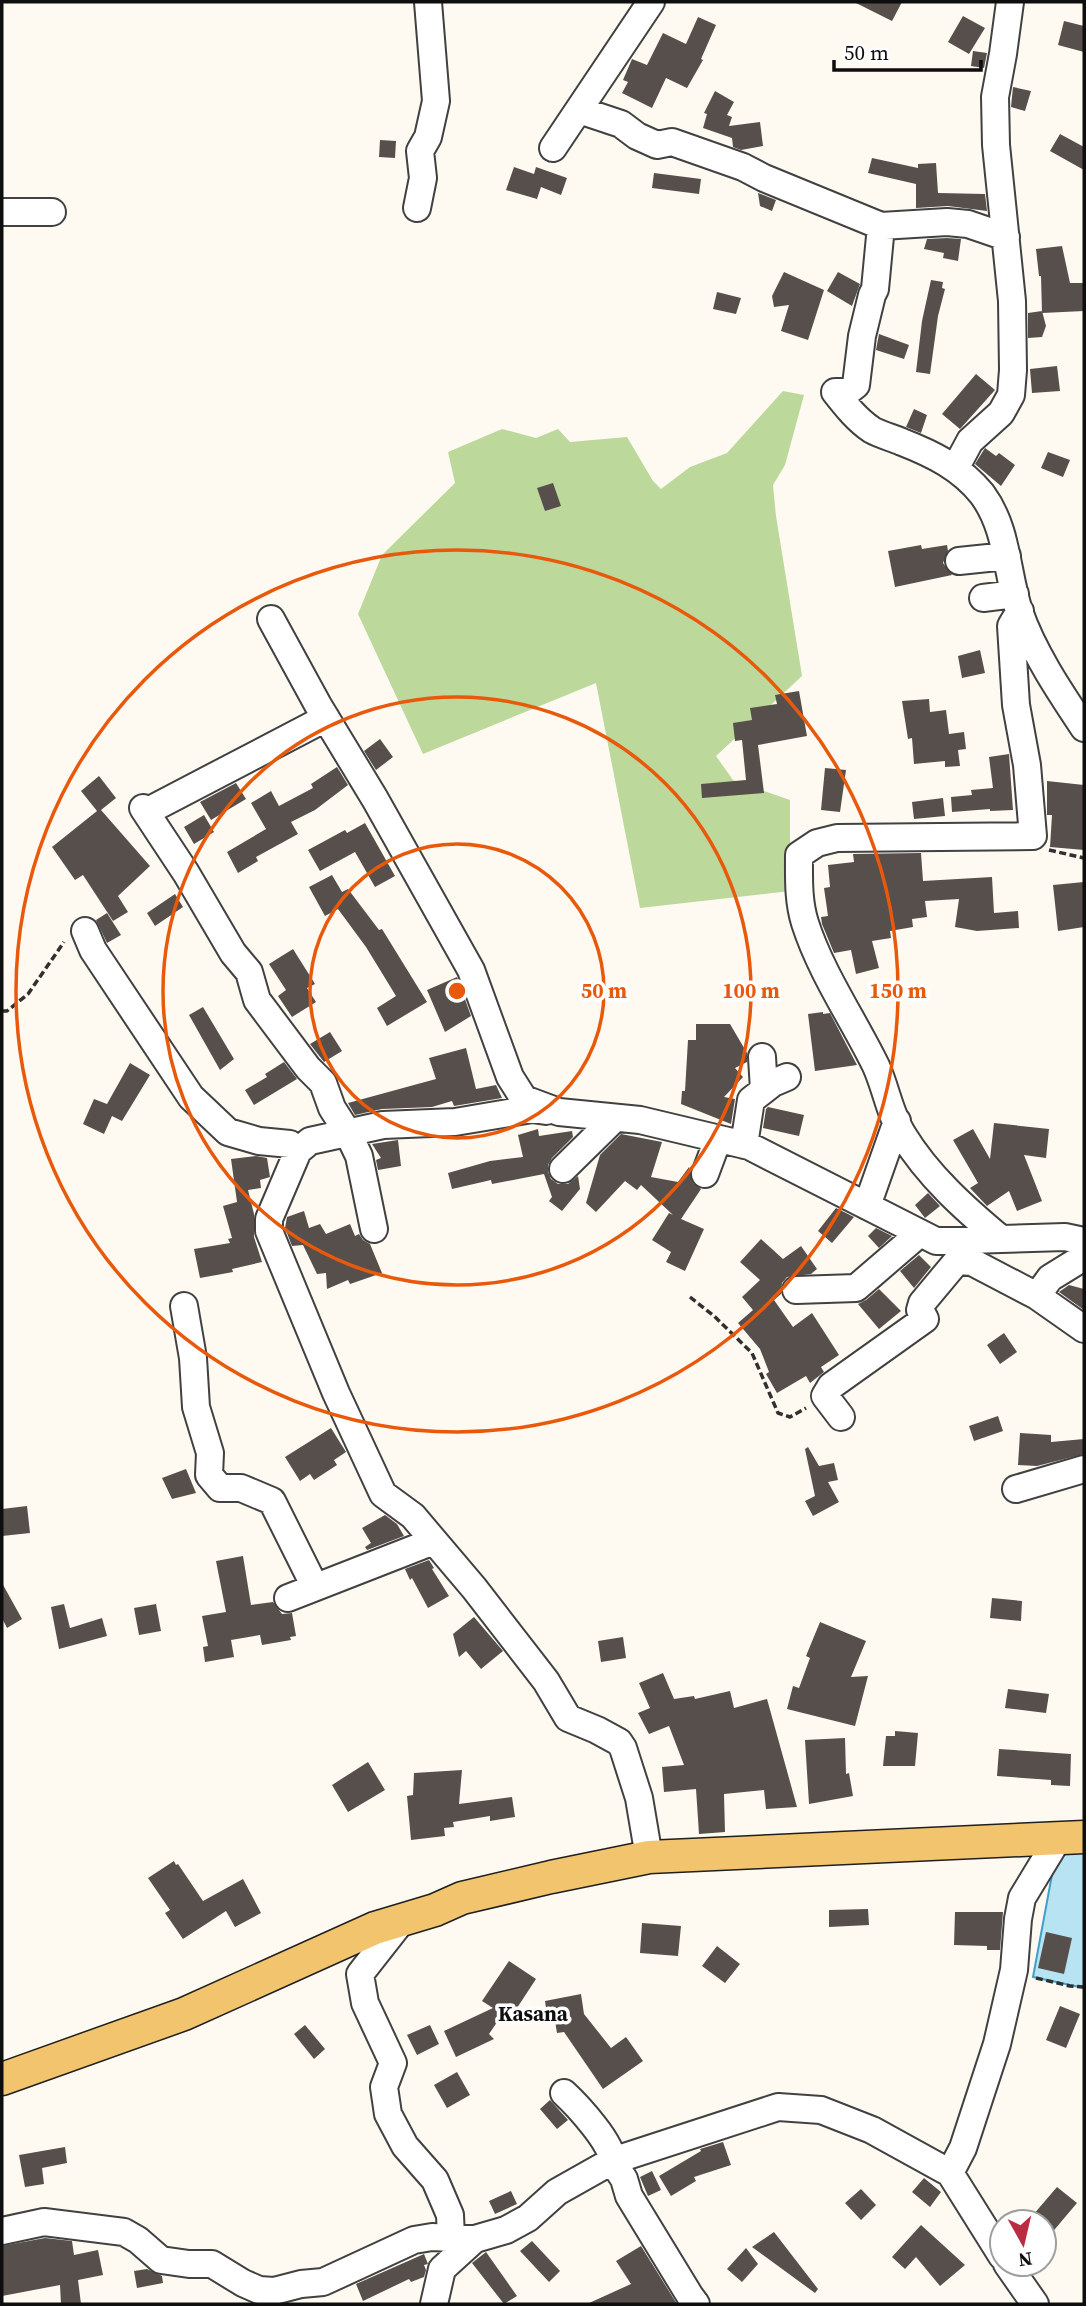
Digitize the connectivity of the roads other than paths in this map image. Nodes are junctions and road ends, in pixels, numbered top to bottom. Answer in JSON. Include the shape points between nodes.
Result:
{"nodes":[{"id":1,"x":428,"y":2,"type":"edge"},
{"id":2,"x":1010,"y":2,"type":"edge"},
{"id":3,"x":643,"y":4,"type":"edge"},
{"id":4,"x":579,"y":110,"type":"junction"},
{"id":5,"x":553,"y":148,"type":"dead end"},
{"id":6,"x":417,"y":208,"type":"dead end"},
{"id":7,"x":2,"y":212,"type":"edge"},
{"id":8,"x":52,"y":212,"type":"dead end"},
{"id":9,"x":881,"y":226,"type":"junction"},
{"id":10,"x":1006,"y":237,"type":"junction"},
{"id":11,"x":956,"y":467,"type":"junction"},
{"id":12,"x":1007,"y":556,"type":"junction"},
{"id":13,"x":958,"y":561,"type":"dead end"},
{"id":14,"x":983,"y":598,"type":"dead end"},
{"id":15,"x":1018,"y":603,"type":"junction"},
{"id":16,"x":271,"y":619,"type":"dead end"},
{"id":17,"x":326,"y":718,"type":"junction"},
{"id":18,"x":1084,"y":728,"type":"edge"},
{"id":19,"x":85,"y":931,"type":"road end"},
{"id":20,"x":762,"y":1057,"type":"dead end"},
{"id":21,"x":787,"y":1077,"type":"dead end"},
{"id":22,"x":764,"y":1090,"type":"junction"},
{"id":23,"x":559,"y":1112,"type":"junction"},
{"id":24,"x":615,"y":1118,"type":"junction"},
{"id":25,"x":897,"y":1121,"type":"junction"},
{"id":26,"x":348,"y":1133,"type":"junction"},
{"id":27,"x":718,"y":1139,"type":"junction"},
{"id":28,"x":744,"y":1145,"type":"junction"},
{"id":29,"x":298,"y":1151,"type":"junction"},
{"id":30,"x":563,"y":1169,"type":"dead end"},
{"id":31,"x":705,"y":1174,"type":"dead end"},
{"id":32,"x":867,"y":1206,"type":"junction"},
{"id":33,"x":374,"y":1229,"type":"dead end"},
{"id":34,"x":929,"y":1237,"type":"junction"},
{"id":35,"x":1001,"y":1239,"type":"junction"},
{"id":36,"x":1084,"y":1241,"type":"edge"},
{"id":37,"x":1084,"y":1257,"type":"edge"},
{"id":38,"x":955,"y":1265,"type":"junction"},
{"id":39,"x":799,"y":1295,"type":"dead end"},
{"id":40,"x":1037,"y":1296,"type":"junction"},
{"id":41,"x":184,"y":1306,"type":"dead end"},
{"id":42,"x":1084,"y":1329,"type":"edge"},
{"id":43,"x":841,"y":1417,"type":"dead end"},
{"id":44,"x":1084,"y":1469,"type":"edge"},
{"id":45,"x":1016,"y":1489,"type":"dead end"},
{"id":46,"x":434,"y":1541,"type":"junction"},
{"id":47,"x":315,"y":1587,"type":"junction"},
{"id":48,"x":288,"y":1598,"type":"dead end"},
{"id":49,"x":1071,"y":1837,"type":"edge"},
{"id":50,"x":649,"y":1857,"type":"junction"},
{"id":51,"x":404,"y":1919,"type":"junction"},
{"id":52,"x":2,"y":2079,"type":"edge"},
{"id":53,"x":564,"y":2093,"type":"dead end"},
{"id":54,"x":612,"y":2161,"type":"junction"},
{"id":55,"x":950,"y":2174,"type":"junction"},
{"id":56,"x":2,"y":2231,"type":"edge"},
{"id":57,"x":988,"y":2234,"type":"edge"},
{"id":58,"x":463,"y":2238,"type":"junction"},
{"id":59,"x":1017,"y":2278,"type":"edge"},
{"id":60,"x":434,"y":2304,"type":"edge"},
{"id":61,"x":696,"y":2304,"type":"edge"},
{"id":62,"x":1035,"y":2304,"type":"edge"}],
"edges":[{"from":1,"to":6,"type":"street","via":[[436,101],[420,151],[423,178]]},
{"from":2,"to":10,"type":"street","via":[[995,97]]},
{"from":3,"to":4,"type":"street"},
{"from":4,"to":5,"type":"street"},
{"from":4,"to":9,"type":"street","via":[[621,124],[657,145],[672,142],[743,167]]},
{"from":7,"to":8,"type":"street"},
{"from":9,"to":10,"type":"street","via":[[947,222]]},
{"from":9,"to":11,"type":"street","via":[[875,289],[862,336],[856,385],[835,392],[852,414],[873,430]]},
{"from":10,"to":11,"type":"street","via":[[1012,301],[1011,395],[1001,413],[970,441]]},
{"from":11,"to":12,"type":"street","via":[[982,494],[1000,525]]},
{"from":12,"to":13,"type":"street"},
{"from":12,"to":15,"type":"street"},
{"from":14,"to":15,"type":"street"},
{"from":15,"to":18,"type":"street","via":[[1046,667]]},
{"from":15,"to":25,"type":"street","via":[[1011,626],[1016,705],[1033,836],[837,838],[817,843],[799,855],[804,922],[877,1069]]},
{"from":16,"to":17,"type":"street"},
{"from":17,"to":23,"type":"street","via":[[471,970],[510,1077],[524,1099]]},
{"from":17,"to":26,"type":"street","via":[[145,810],[249,972],[257,1000],[323,1083]]},
{"from":19,"to":29,"type":"street","via":[[191,1097],[228,1132],[290,1144]]},
{"from":20,"to":22,"type":"street"},
{"from":21,"to":22,"type":"street"},
{"from":22,"to":28,"type":"street","via":[[751,1100]]},
{"from":23,"to":24,"type":"street"},
{"from":23,"to":26,"type":"street","via":[[532,1109]]},
{"from":24,"to":27,"type":"street"},
{"from":24,"to":30,"type":"street"},
{"from":25,"to":32,"type":"street"},
{"from":25,"to":35,"type":"street","via":[[925,1166]]},
{"from":26,"to":29,"type":"street","via":[[310,1141]]},
{"from":26,"to":33,"type":"street","via":[[359,1156]]},
{"from":27,"to":28,"type":"street"},
{"from":27,"to":31,"type":"street"},
{"from":28,"to":32,"type":"street"},
{"from":29,"to":46,"type":"street","via":[[269,1219],[269,1231],[383,1494],[413,1516]]},
{"from":32,"to":34,"type":"street"},
{"from":34,"to":35,"type":"street"},
{"from":34,"to":38,"type":"street"},
{"from":34,"to":39,"type":"street","via":[[856,1288]]},
{"from":35,"to":36,"type":"street","via":[[1065,1237]]},
{"from":37,"to":40,"type":"street","via":[[1050,1278]]},
{"from":38,"to":40,"type":"street","via":[[957,1261],[972,1262]]},
{"from":38,"to":43,"type":"street","via":[[922,1303],[925,1319],[831,1386],[825,1396]]},
{"from":40,"to":42,"type":"street"},
{"from":41,"to":47,"type":"street","via":[[195,1407],[210,1453],[209,1475],[219,1489],[241,1488],[272,1501]]},
{"from":44,"to":45,"type":"street"},
{"from":46,"to":47,"type":"street"},
{"from":46,"to":50,"type":"street","via":[[546,1681],[568,1718],[619,1742],[639,1798]]},
{"from":47,"to":48,"type":"street"},
{"from":49,"to":50,"type":"main road"},
{"from":49,"to":55,"type":"street","via":[[1022,1898],[1014,1970],[997,2044]]},
{"from":50,"to":51,"type":"main road","via":[[462,1898]]},
{"from":51,"to":52,"type":"main road","via":[[184,2014]]},
{"from":51,"to":58,"type":"street","via":[[360,1973],[365,2003],[393,2063],[384,2087],[388,2114],[405,2146],[435,2180]]},
{"from":53,"to":54,"type":"street","via":[[606,2142]]},
{"from":54,"to":55,"type":"street","via":[[778,2107],[799,2107],[821,2110],[872,2130]]},
{"from":54,"to":58,"type":"street","via":[[557,2192],[528,2218],[506,2230]]},
{"from":54,"to":61,"type":"street","via":[[642,2219]]},
{"from":55,"to":57,"type":"street"},
{"from":56,"to":58,"type":"street","via":[[44,2222],[124,2232],[161,2260],[212,2264],[259,2290],[274,2291],[323,2282],[414,2240]]},
{"from":58,"to":60,"type":"street","via":[[442,2269]]},
{"from":59,"to":62,"type":"street"}]}
